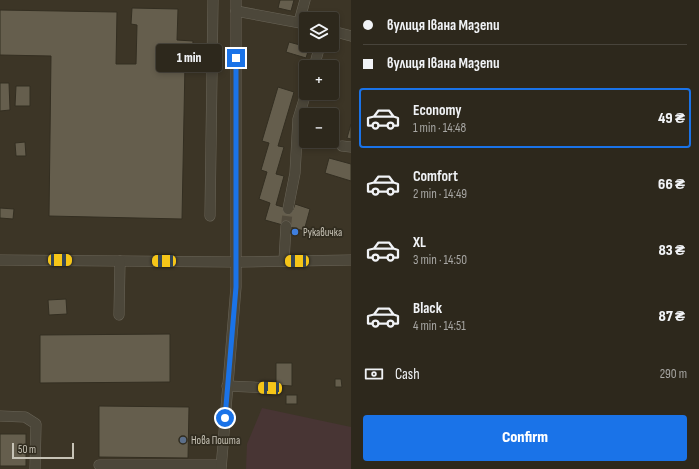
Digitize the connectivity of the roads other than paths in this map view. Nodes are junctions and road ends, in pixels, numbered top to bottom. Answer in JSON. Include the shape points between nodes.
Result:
{"nodes":[{"id":1,"x":213,"y":0,"type":"edge"},
{"id":2,"x":236,"y":0,"type":"edge"},
{"id":3,"x":305,"y":0,"type":"edge"},
{"id":4,"x":236,"y":11,"type":"junction"},
{"id":5,"x":303,"y":12,"type":"edge"},
{"id":6,"x":299,"y":22,"type":"edge"},
{"id":7,"x":339,"y":33,"type":"edge"},
{"id":8,"x":351,"y":36,"type":"edge"},
{"id":9,"x":304,"y":100,"type":"edge"},
{"id":10,"x":288,"y":209,"type":"tunnel mouth"},
{"id":11,"x":210,"y":216,"type":"dead end"},
{"id":12,"x":286,"y":226,"type":"tunnel mouth"},
{"id":13,"x":0,"y":260,"type":"edge"},
{"id":14,"x":351,"y":260,"type":"edge"},
{"id":15,"x":120,"y":261,"type":"junction"},
{"id":16,"x":284,"y":261,"type":"junction"},
{"id":17,"x":237,"y":262,"type":"junction"},
{"id":18,"x":119,"y":315,"type":"dead end"},
{"id":19,"x":228,"y":386,"type":"junction"},
{"id":20,"x":270,"y":388,"type":"dead end"},
{"id":21,"x":0,"y":416,"type":"edge"},
{"id":22,"x":99,"y":465,"type":"dead end"},
{"id":23,"x":221,"y":467,"type":"edge"},
{"id":24,"x":35,"y":469,"type":"edge"}],
"edges":[{"from":1,"to":11,"type":"street"},
{"from":2,"to":4,"type":"street"},
{"from":3,"to":5,"type":"street"},
{"from":4,"to":6,"type":"street"},
{"from":4,"to":17,"type":"street"},
{"from":7,"to":8,"type":"street"},
{"from":9,"to":10,"type":"street","via":[[298,119],[295,172]]},
{"from":12,"to":16,"type":"street"},
{"from":13,"to":15,"type":"street"},
{"from":14,"to":16,"type":"street"},
{"from":15,"to":17,"type":"street"},
{"from":15,"to":18,"type":"street"},
{"from":16,"to":17,"type":"street"},
{"from":17,"to":19,"type":"street"},
{"from":19,"to":20,"type":"street"},
{"from":19,"to":23,"type":"street"},
{"from":21,"to":24,"type":"street","via":[[25,417],[36,424]]},
{"from":22,"to":23,"type":"street"}]}
